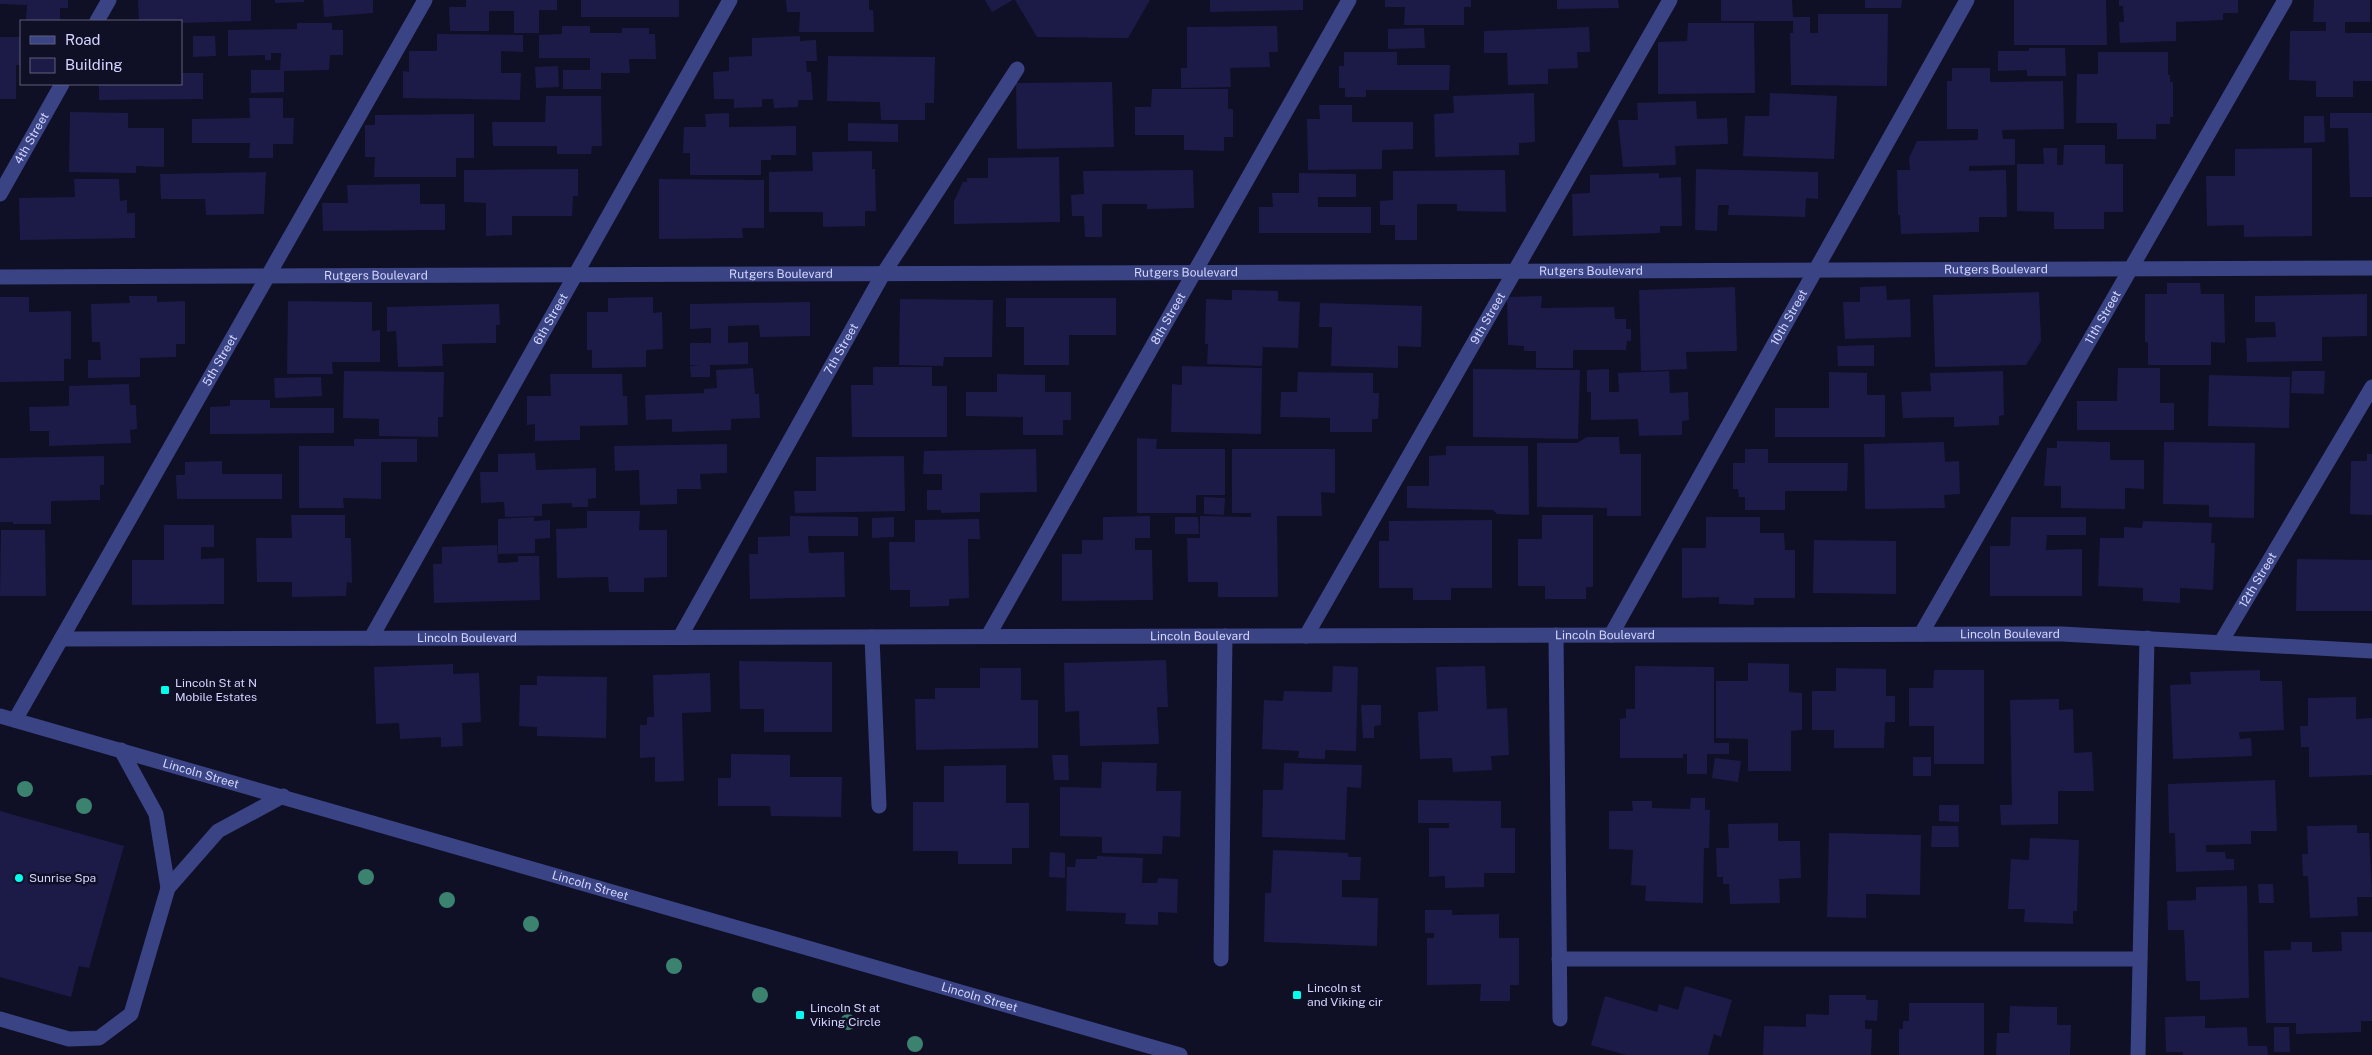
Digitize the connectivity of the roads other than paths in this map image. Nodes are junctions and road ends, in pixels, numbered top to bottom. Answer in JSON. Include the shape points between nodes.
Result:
{"nodes":[{"id":1,"x":110,"y":0,"type":"edge"},
{"id":2,"x":425,"y":0,"type":"edge"},
{"id":3,"x":730,"y":0,"type":"edge"},
{"id":4,"x":1349,"y":0,"type":"edge"},
{"id":5,"x":1670,"y":0,"type":"edge"},
{"id":6,"x":1967,"y":0,"type":"edge"},
{"id":7,"x":2285,"y":0,"type":"edge"},
{"id":8,"x":99,"y":20,"type":"edge"},
{"id":9,"x":1017,"y":69,"type":"dead end"},
{"id":10,"x":61,"y":85,"type":"edge"},
{"id":11,"x":0,"y":194,"type":"edge"},
{"id":12,"x":2372,"y":268,"type":"edge"},
{"id":13,"x":2130,"y":269,"type":"junction"},
{"id":14,"x":1816,"y":270,"type":"junction"},
{"id":15,"x":1514,"y":272,"type":"junction"},
{"id":16,"x":1194,"y":273,"type":"junction"},
{"id":17,"x":883,"y":274,"type":"junction"},
{"id":18,"x":575,"y":275,"type":"junction"},
{"id":19,"x":268,"y":276,"type":"junction"},
{"id":20,"x":0,"y":277,"type":"edge"},
{"id":21,"x":2372,"y":387,"type":"edge"},
{"id":22,"x":1921,"y":634,"type":"junction"},
{"id":23,"x":1556,"y":635,"type":"junction"},
{"id":24,"x":1611,"y":635,"type":"junction"},
{"id":25,"x":988,"y":636,"type":"junction"},
{"id":26,"x":1225,"y":636,"type":"junction"},
{"id":27,"x":1306,"y":636,"type":"junction"},
{"id":28,"x":872,"y":637,"type":"junction"},
{"id":29,"x":371,"y":638,"type":"junction"},
{"id":30,"x":680,"y":638,"type":"junction"},
{"id":31,"x":2148,"y":638,"type":"junction"},
{"id":32,"x":61,"y":639,"type":"junction"},
{"id":33,"x":2221,"y":642,"type":"junction"},
{"id":34,"x":2372,"y":651,"type":"edge"},
{"id":35,"x":7,"y":718,"type":"edge"},
{"id":36,"x":121,"y":750,"type":"junction"},
{"id":37,"x":283,"y":796,"type":"junction"},
{"id":38,"x":879,"y":806,"type":"dead end"},
{"id":39,"x":168,"y":888,"type":"junction"},
{"id":40,"x":2140,"y":958,"type":"junction"},
{"id":41,"x":1221,"y":959,"type":"dead end"},
{"id":42,"x":1559,"y":959,"type":"junction"},
{"id":43,"x":0,"y":1019,"type":"edge"},
{"id":44,"x":1560,"y":1019,"type":"dead end"},
{"id":45,"x":1180,"y":1055,"type":"edge"},
{"id":46,"x":2138,"y":1055,"type":"edge"}],
"edges":[{"from":1,"to":8,"type":"street"},
{"from":2,"to":19,"type":"street","name":"5th Street"},
{"from":3,"to":18,"type":"street","name":"6th Street"},
{"from":4,"to":16,"type":"street","name":"8th Street"},
{"from":5,"to":15,"type":"street","name":"9th Street"},
{"from":6,"to":14,"type":"street","name":"10th Street"},
{"from":7,"to":13,"type":"street","name":"11th Street"},
{"from":9,"to":17,"type":"street","name":"7th Street"},
{"from":10,"to":11,"type":"street","name":"4th Street"},
{"from":12,"to":13,"type":"street","name":"Rutgers Boulevard"},
{"from":13,"to":14,"type":"street","name":"Rutgers Boulevard"},
{"from":13,"to":22,"type":"street","name":"11th Street"},
{"from":14,"to":15,"type":"street","name":"Rutgers Boulevard"},
{"from":14,"to":24,"type":"street","name":"10th Street"},
{"from":15,"to":16,"type":"street","name":"Rutgers Boulevard"},
{"from":15,"to":27,"type":"street","name":"9th Street"},
{"from":16,"to":17,"type":"street","name":"Rutgers Boulevard"},
{"from":16,"to":25,"type":"street","name":"8th Street"},
{"from":17,"to":18,"type":"street","name":"Rutgers Boulevard"},
{"from":17,"to":30,"type":"street","name":"7th Street"},
{"from":18,"to":19,"type":"street","name":"Rutgers Boulevard"},
{"from":18,"to":29,"type":"street","name":"6th Street"},
{"from":19,"to":20,"type":"street","name":"Rutgers Boulevard"},
{"from":19,"to":32,"type":"street","name":"5th Street"},
{"from":21,"to":33,"type":"street","name":"12th Street"},
{"from":22,"to":24,"type":"street","name":"Lincoln Boulevard"},
{"from":22,"to":31,"type":"street","name":"Lincoln Boulevard"},
{"from":23,"to":24,"type":"street","name":"Lincoln Boulevard"},
{"from":23,"to":27,"type":"street","name":"Lincoln Boulevard"},
{"from":23,"to":42,"type":"street"},
{"from":25,"to":26,"type":"street","name":"Lincoln Boulevard"},
{"from":25,"to":28,"type":"street","name":"Lincoln Boulevard"},
{"from":26,"to":27,"type":"street","name":"Lincoln Boulevard"},
{"from":26,"to":41,"type":"street"},
{"from":28,"to":30,"type":"street","name":"Lincoln Boulevard"},
{"from":28,"to":38,"type":"street"},
{"from":29,"to":30,"type":"street","name":"Lincoln Boulevard"},
{"from":29,"to":32,"type":"street","name":"Lincoln Boulevard"},
{"from":31,"to":33,"type":"street","name":"Lincoln Boulevard"},
{"from":31,"to":40,"type":"street"},
{"from":32,"to":35,"type":"street","name":"5th Street"},
{"from":33,"to":34,"type":"street"},
{"from":35,"to":36,"type":"street","name":"Lincoln Street"},
{"from":36,"to":37,"type":"street","name":"Lincoln Street"},
{"from":36,"to":39,"type":"street","via":[[156,814]]},
{"from":37,"to":39,"type":"street","via":[[218,831]]},
{"from":37,"to":45,"type":"street","name":"Lincoln Street"},
{"from":39,"to":43,"type":"street","via":[[131,1014],[99,1038],[76,1039]]},
{"from":40,"to":42,"type":"street"},
{"from":40,"to":46,"type":"street"},
{"from":42,"to":44,"type":"street"}]}
